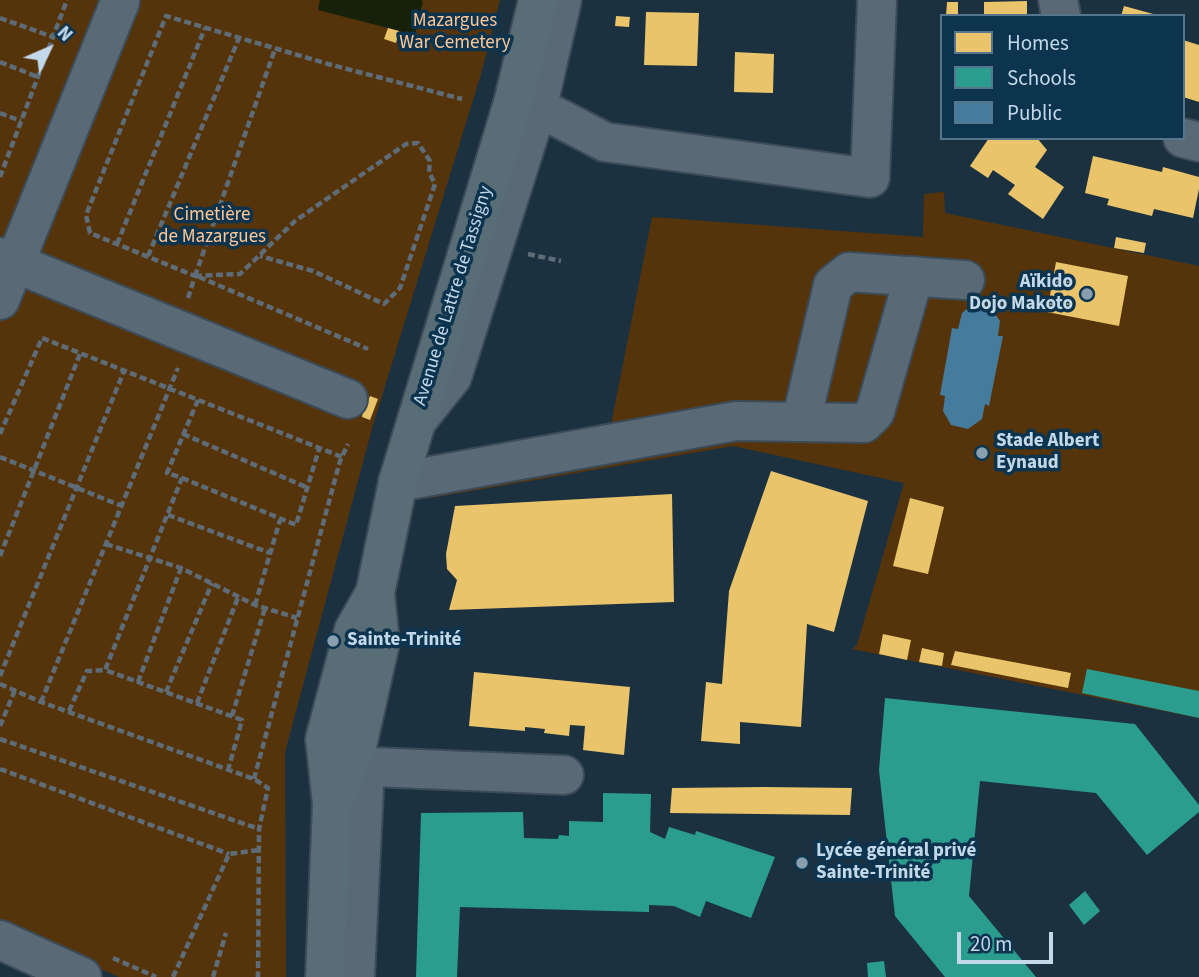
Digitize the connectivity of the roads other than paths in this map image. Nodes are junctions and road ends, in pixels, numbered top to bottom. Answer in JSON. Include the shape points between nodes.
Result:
{"nodes":[{"id":1,"x":538,"y":0,"type":"edge"},
{"id":2,"x":562,"y":0,"type":"edge"},
{"id":3,"x":877,"y":0,"type":"edge"},
{"id":4,"x":120,"y":2,"type":"edge"},
{"id":5,"x":525,"y":106,"type":"junction"},
{"id":6,"x":7,"y":260,"type":"edge"},
{"id":7,"x":914,"y":276,"type":"junction"},
{"id":8,"x":965,"y":280,"type":"dead end"},
{"id":9,"x":0,"y":300,"type":"edge"},
{"id":10,"x":348,"y":398,"type":"dead end"},
{"id":11,"x":801,"y":422,"type":"junction"},
{"id":12,"x":398,"y":482,"type":"junction"},
{"id":13,"x":375,"y":593,"type":"junction"},
{"id":14,"x":348,"y":766,"type":"junction"},
{"id":15,"x":564,"y":775,"type":"dead end"},
{"id":16,"x":332,"y":804,"type":"junction"},
{"id":17,"x":0,"y":940,"type":"edge"},
{"id":18,"x":82,"y":977,"type":"edge"},
{"id":19,"x":325,"y":977,"type":"edge"},
{"id":20,"x":355,"y":977,"type":"edge"}],
"edges":[{"from":1,"to":5,"type":"main road","name":"Avenue de Lattre de Tassigny"},
{"from":2,"to":5,"type":"street"},
{"from":3,"to":5,"type":"street","via":[[870,178],[605,142]]},
{"from":4,"to":6,"type":"street"},
{"from":5,"to":12,"type":"main road","name":"Avenue de Lattre de Tassigny"},
{"from":6,"to":9,"type":"street"},
{"from":6,"to":10,"type":"street"},
{"from":7,"to":8,"type":"street"},
{"from":7,"to":11,"type":"street","via":[[875,412],[864,423]]},
{"from":7,"to":11,"type":"street","via":[[849,272],[833,285]]},
{"from":11,"to":12,"type":"street","via":[[736,422]]},
{"from":12,"to":13,"type":"main road","name":"Avenue de Lattre de Tassigny"},
{"from":13,"to":14,"type":"main road","name":"Avenue de Lattre de Tassigny","via":[[380,643],[357,746]]},
{"from":13,"to":16,"type":"main road","name":"Avenue de Lattre de Tassigny","via":[[354,629],[325,739]]},
{"from":14,"to":15,"type":"street"},
{"from":14,"to":16,"type":"main road","name":"Avenue de Lattre de Tassigny"},
{"from":14,"to":20,"type":"street","via":[[364,789]]},
{"from":16,"to":19,"type":"main road","name":"Avenue de Lattre de Tassigny"},
{"from":17,"to":18,"type":"street"}]}
